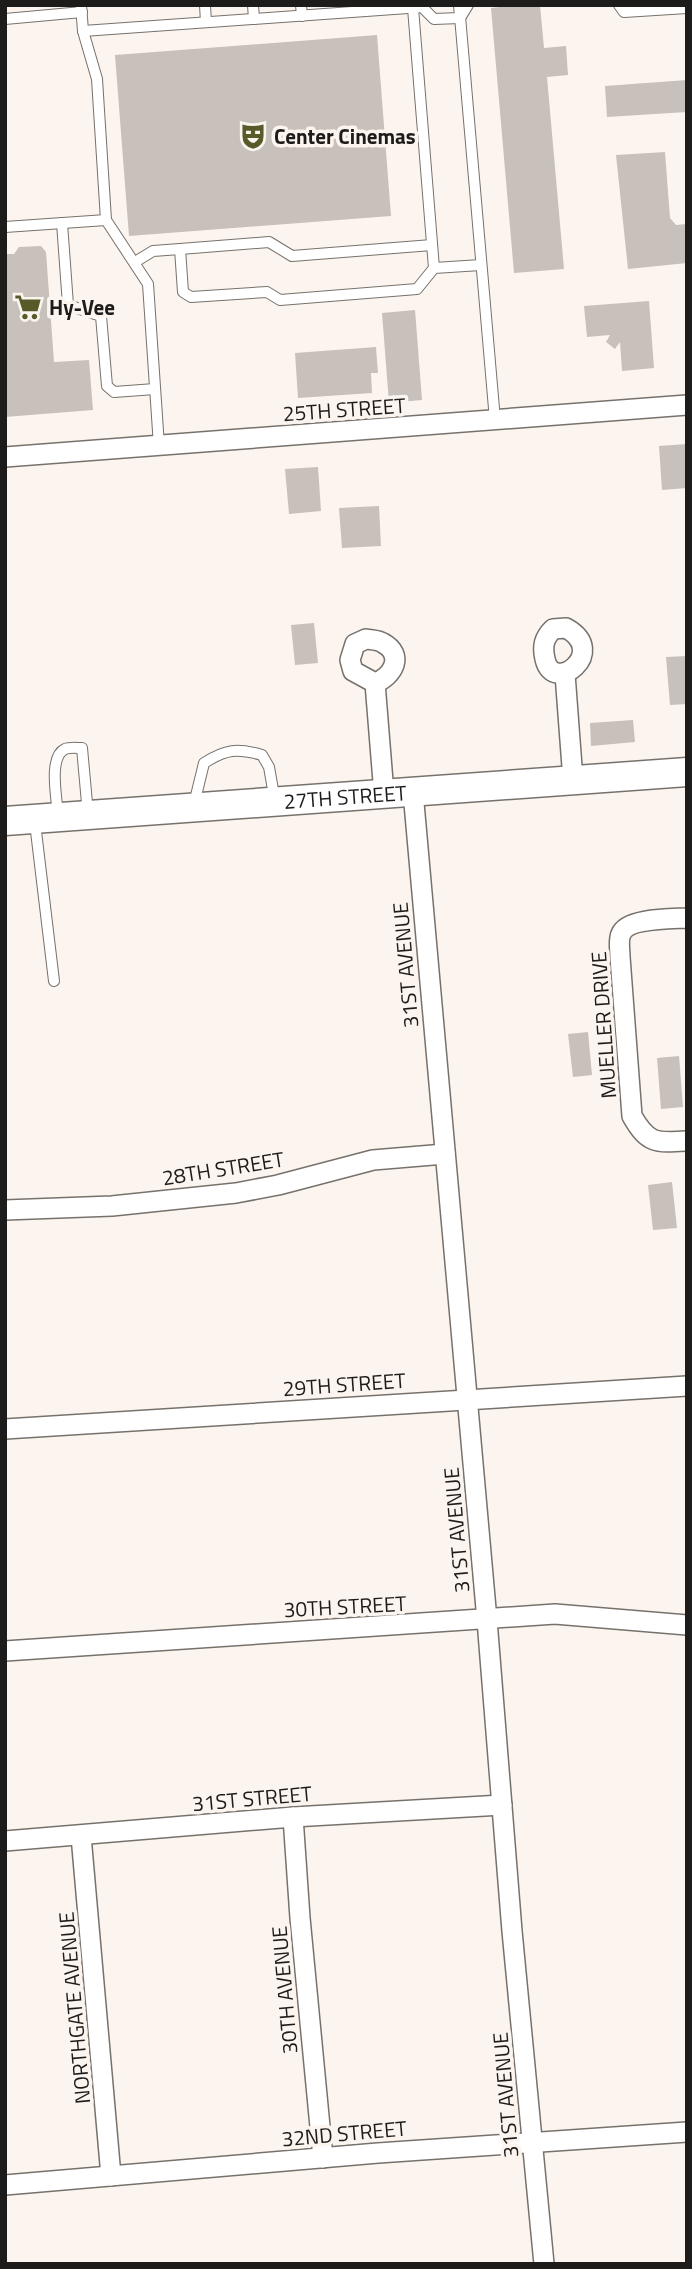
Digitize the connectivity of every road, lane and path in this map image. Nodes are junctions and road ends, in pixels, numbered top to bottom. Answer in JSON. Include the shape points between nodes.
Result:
{"nodes":[{"id":1,"x":9,"y":5,"type":"edge"},
{"id":2,"x":205,"y":5,"type":"edge"},
{"id":3,"x":253,"y":5,"type":"edge"},
{"id":4,"x":459,"y":5,"type":"edge"},
{"id":5,"x":468,"y":5,"type":"edge"},
{"id":6,"x":619,"y":5,"type":"edge"},
{"id":7,"x":362,"y":8,"type":"edge"},
{"id":8,"x":413,"y":8,"type":"junction"},
{"id":9,"x":687,"y":8,"type":"edge"},
{"id":10,"x":81,"y":9,"type":"edge"},
{"id":11,"x":301,"y":10,"type":"edge"},
{"id":12,"x":460,"y":18,"type":"junction"},
{"id":13,"x":8,"y":19,"type":"edge"},
{"id":14,"x":254,"y":19,"type":"junction"},
{"id":15,"x":206,"y":22,"type":"junction"},
{"id":16,"x":83,"y":31,"type":"junction"},
{"id":17,"x":106,"y":220,"type":"junction"},
{"id":18,"x":62,"y":223,"type":"junction"},
{"id":19,"x":5,"y":227,"type":"edge"},
{"id":20,"x":432,"y":244,"type":"junction"},
{"id":21,"x":180,"y":249,"type":"junction"},
{"id":22,"x":135,"y":262,"type":"junction"},
{"id":23,"x":481,"y":265,"type":"junction"},
{"id":24,"x":434,"y":268,"type":"junction"},
{"id":25,"x":155,"y":389,"type":"junction"},
{"id":26,"x":687,"y":405,"type":"edge"},
{"id":27,"x":495,"y":420,"type":"junction"},
{"id":28,"x":159,"y":446,"type":"junction"},
{"id":29,"x":5,"y":457,"type":"edge"},
{"id":30,"x":565,"y":674,"type":"dead end"},
{"id":31,"x":375,"y":683,"type":"dead end"},
{"id":32,"x":687,"y":772,"type":"edge"},
{"id":33,"x":573,"y":780,"type":"junction"},
{"id":34,"x":413,"y":792,"type":"junction"},
{"id":35,"x":384,"y":794,"type":"junction"},
{"id":36,"x":275,"y":802,"type":"junction"},
{"id":37,"x":194,"y":807,"type":"junction"},
{"id":38,"x":88,"y":815,"type":"junction"},
{"id":39,"x":47,"y":818,"type":"junction"},
{"id":40,"x":5,"y":821,"type":"edge"},
{"id":41,"x":687,"y":918,"type":"edge"},
{"id":42,"x":54,"y":981,"type":"dead end"},
{"id":43,"x":687,"y":1141,"type":"edge"},
{"id":44,"x":445,"y":1154,"type":"junction"},
{"id":45,"x":5,"y":1210,"type":"edge"},
{"id":46,"x":687,"y":1386,"type":"edge"},
{"id":47,"x":467,"y":1398,"type":"junction"},
{"id":48,"x":5,"y":1429,"type":"edge"},
{"id":49,"x":487,"y":1620,"type":"junction"},
{"id":50,"x":687,"y":1625,"type":"edge"},
{"id":51,"x":5,"y":1651,"type":"edge"},
{"id":52,"x":502,"y":1805,"type":"junction"},
{"id":53,"x":293,"y":1817,"type":"junction"},
{"id":54,"x":81,"y":1836,"type":"junction"},
{"id":55,"x":5,"y":1841,"type":"edge"},
{"id":56,"x":687,"y":2132,"type":"edge"},
{"id":57,"x":532,"y":2143,"type":"junction"},
{"id":58,"x":323,"y":2158,"type":"junction"},
{"id":59,"x":111,"y":2176,"type":"junction"},
{"id":60,"x":5,"y":2185,"type":"edge"},
{"id":61,"x":544,"y":2264,"type":"edge"}],
"edges":[{"from":1,"to":13,"type":"lane"},
{"from":2,"to":15,"type":"lane"},
{"from":3,"to":14,"type":"lane"},
{"from":4,"to":12,"type":"lane"},
{"from":5,"to":12,"type":"lane"},
{"from":6,"to":9,"type":"lane","via":[[624,12]]},
{"from":7,"to":8,"type":"lane"},
{"from":7,"to":11,"type":"lane"},
{"from":8,"to":12,"type":"lane","via":[[422,7],[434,19]]},
{"from":8,"to":20,"type":"lane"},
{"from":10,"to":13,"type":"lane"},
{"from":10,"to":16,"type":"lane"},
{"from":11,"to":14,"type":"lane"},
{"from":12,"to":23,"type":"lane"},
{"from":14,"to":15,"type":"lane"},
{"from":15,"to":16,"type":"lane"},
{"from":16,"to":17,"type":"lane","via":[[97,79]]},
{"from":17,"to":18,"type":"lane"},
{"from":17,"to":22,"type":"lane"},
{"from":18,"to":19,"type":"lane"},
{"from":18,"to":25,"type":"lane","via":[[68,305],[101,316],[107,386],[114,392]]},
{"from":20,"to":21,"type":"lane","via":[[292,256],[269,242]]},
{"from":20,"to":24,"type":"lane"},
{"from":21,"to":22,"type":"lane","via":[[153,251]]},
{"from":21,"to":24,"type":"lane","via":[[183,292],[191,297],[267,292],[280,300],[417,289]]},
{"from":22,"to":25,"type":"lane","via":[[148,284]]},
{"from":23,"to":24,"type":"lane"},
{"from":23,"to":27,"type":"lane"},
{"from":25,"to":28,"type":"lane"},
{"from":26,"to":27,"type":"street","name":"25TH STREET"},
{"from":27,"to":28,"type":"street","name":"25TH STREET"},
{"from":28,"to":29,"type":"street","name":"25TH STREET"},
{"from":30,"to":33,"type":"street"},
{"from":31,"to":35,"type":"street"},
{"from":32,"to":33,"type":"street","name":"27TH STREET"},
{"from":33,"to":34,"type":"street","name":"27TH STREET"},
{"from":34,"to":35,"type":"street","name":"27TH STREET"},
{"from":34,"to":44,"type":"street","name":"31ST AVENUE"},
{"from":35,"to":36,"type":"street","name":"27TH STREET"},
{"from":36,"to":37,"type":"street","name":"27TH STREET"},
{"from":36,"to":37,"type":"lane","via":[[270,767],[262,755],[236,750],[204,763]]},
{"from":37,"to":38,"type":"street","name":"27TH STREET"},
{"from":38,"to":39,"type":"street","name":"27TH STREET"},
{"from":38,"to":39,"type":"lane","via":[[82,748],[72,748],[57,758]]},
{"from":39,"to":40,"type":"street","name":"27TH STREET"},
{"from":39,"to":42,"type":"lane"},
{"from":41,"to":43,"type":"street","name":"MUELLER DRIVE","via":[[647,921],[620,934],[632,1116],[643,1135],[657,1142]]},
{"from":44,"to":45,"type":"street","name":"28TH STREET","via":[[373,1160],[236,1193],[112,1206]]},
{"from":44,"to":47,"type":"street","name":"31ST AVENUE"},
{"from":46,"to":47,"type":"street","name":"29TH STREET"},
{"from":47,"to":48,"type":"street","name":"29TH STREET"},
{"from":47,"to":49,"type":"street","name":"31ST AVENUE"},
{"from":49,"to":50,"type":"street","name":"30TH STREET","via":[[555,1614]]},
{"from":49,"to":51,"type":"street","name":"30TH STREET"},
{"from":49,"to":52,"type":"street","name":"31ST AVENUE"},
{"from":52,"to":53,"type":"street","name":"31ST STREET"},
{"from":52,"to":57,"type":"street","name":"31ST AVENUE"},
{"from":53,"to":54,"type":"street","name":"31ST STREET"},
{"from":53,"to":58,"type":"street","name":"30TH AVENUE"},
{"from":54,"to":55,"type":"street","name":"31ST STREET"},
{"from":54,"to":59,"type":"street","name":"NORTHGATE AVENUE"},
{"from":56,"to":57,"type":"street","name":"32ND STREET"},
{"from":57,"to":58,"type":"street","name":"32ND STREET"},
{"from":57,"to":61,"type":"street","name":"31ST AVENUE"},
{"from":58,"to":59,"type":"street","name":"32ND STREET"},
{"from":59,"to":60,"type":"street","name":"32ND STREET"}]}
